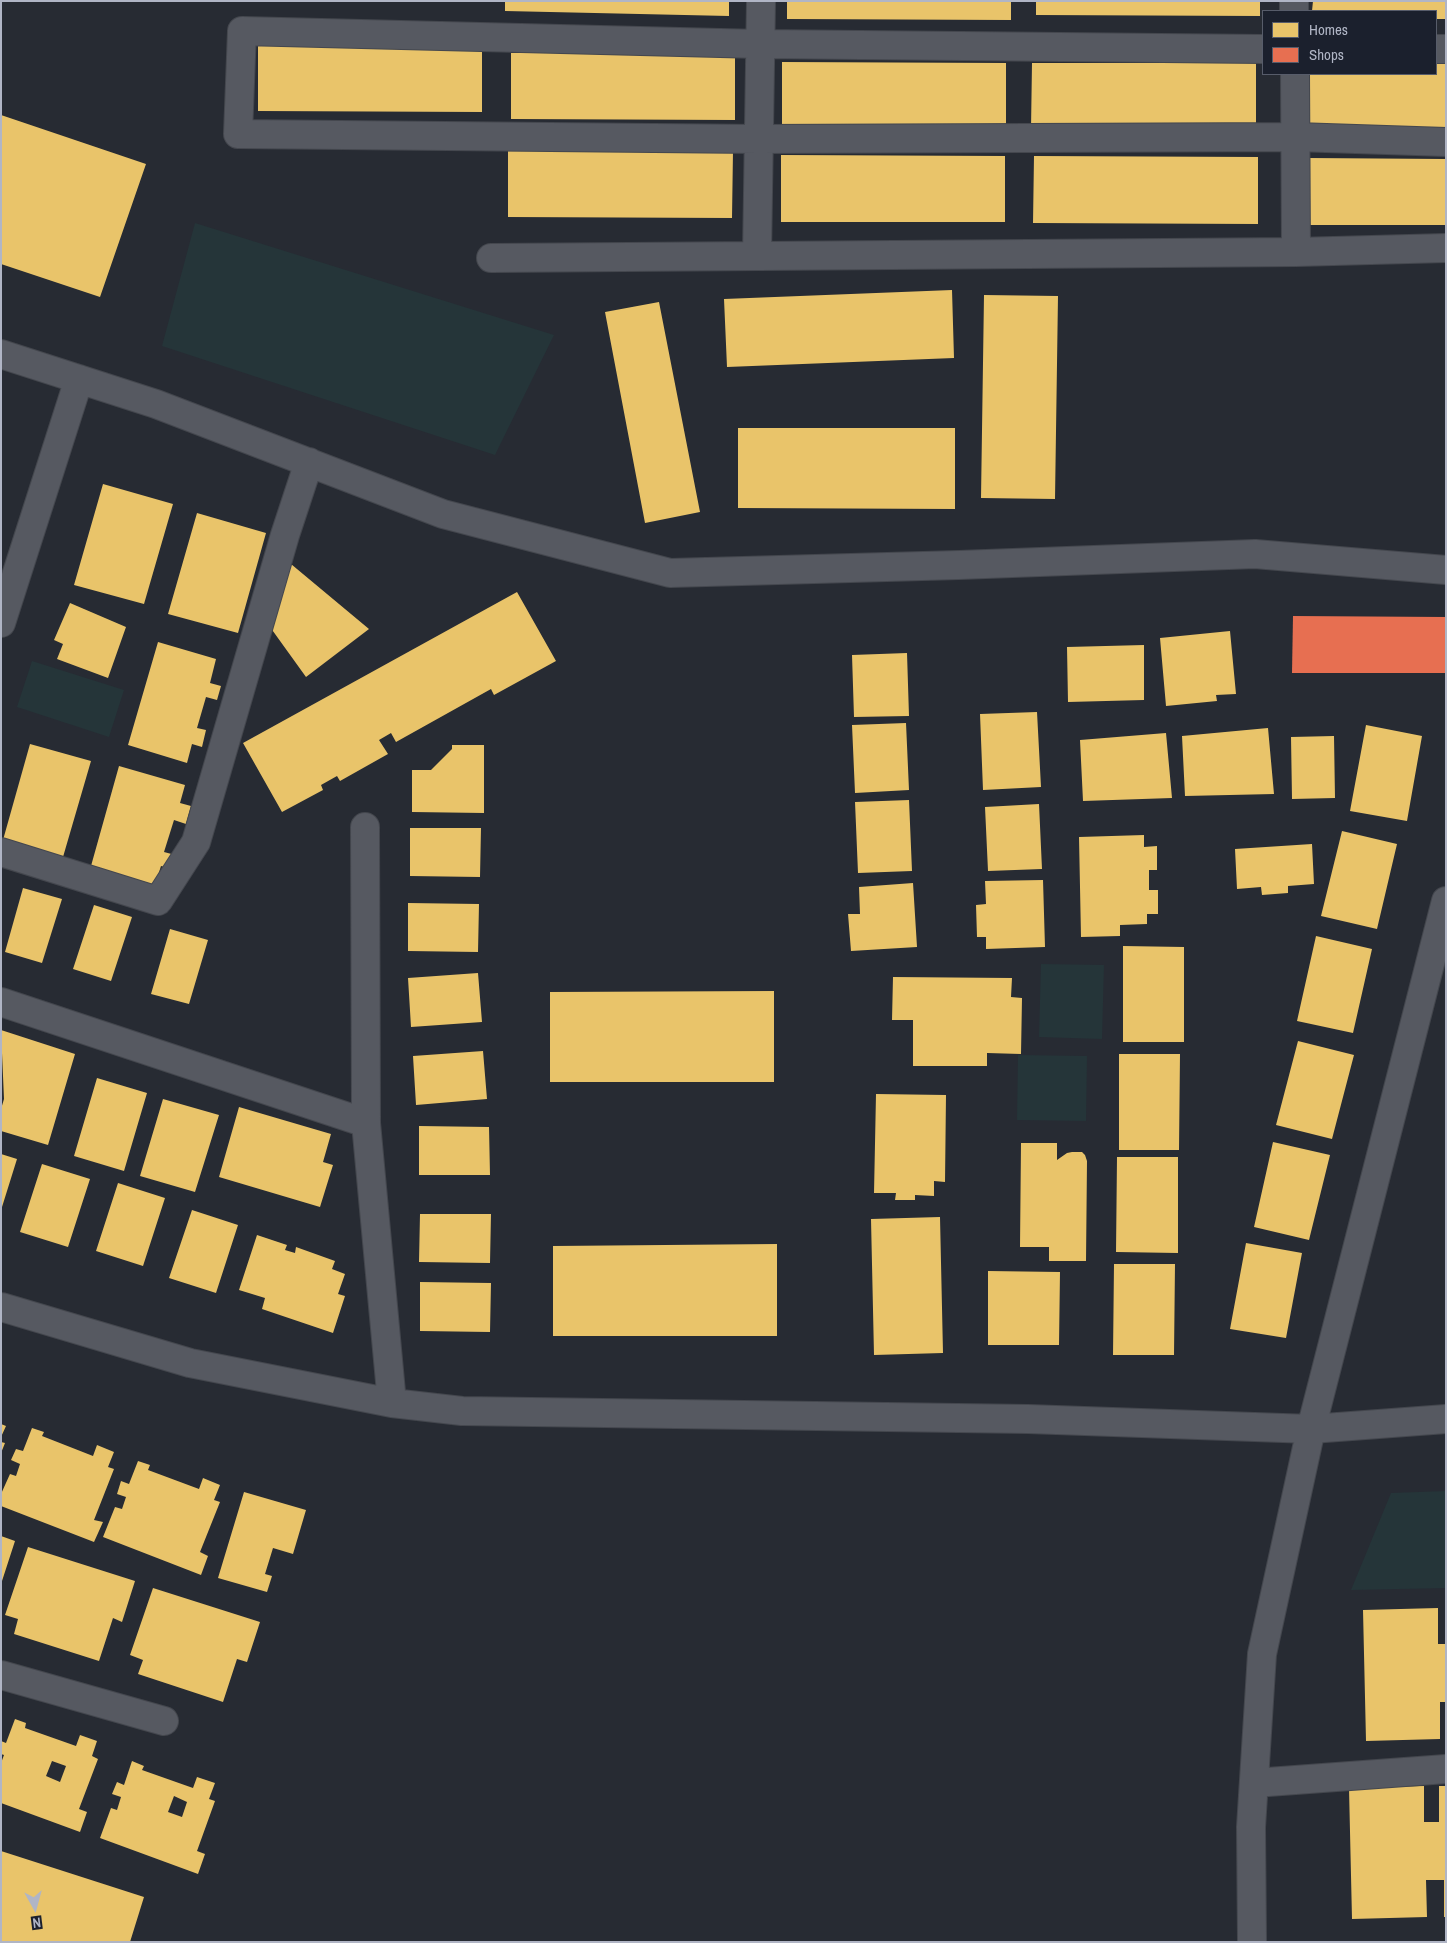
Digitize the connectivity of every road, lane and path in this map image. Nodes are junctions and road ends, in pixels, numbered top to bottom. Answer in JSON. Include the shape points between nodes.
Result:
{"nodes":[{"id":1,"x":761,"y":1,"type":"edge"},
{"id":2,"x":760,"y":44,"type":"junction"},
{"id":3,"x":1262,"y":49,"type":"edge"},
{"id":4,"x":1295,"y":75,"type":"edge"},
{"id":5,"x":1296,"y":137,"type":"junction"},
{"id":6,"x":758,"y":139,"type":"junction"},
{"id":7,"x":1446,"y":142,"type":"edge"},
{"id":8,"x":1446,"y":248,"type":"edge"},
{"id":9,"x":1296,"y":252,"type":"junction"},
{"id":10,"x":757,"y":256,"type":"junction"},
{"id":11,"x":491,"y":258,"type":"dead end"},
{"id":12,"x":1,"y":354,"type":"edge"},
{"id":13,"x":79,"y":379,"type":"junction"},
{"id":14,"x":309,"y":462,"type":"junction"},
{"id":15,"x":1446,"y":570,"type":"edge"},
{"id":16,"x":1,"y":623,"type":"edge"},
{"id":17,"x":364,"y":827,"type":"dead end"},
{"id":18,"x":1,"y":852,"type":"edge"},
{"id":19,"x":1446,"y":901,"type":"edge"},
{"id":20,"x":1,"y":1002,"type":"edge"},
{"id":21,"x":366,"y":1123,"type":"junction"},
{"id":22,"x":1,"y":1307,"type":"edge"},
{"id":23,"x":392,"y":1403,"type":"junction"},
{"id":24,"x":1446,"y":1419,"type":"edge"},
{"id":25,"x":1311,"y":1429,"type":"junction"},
{"id":26,"x":1,"y":1675,"type":"edge"},
{"id":27,"x":164,"y":1721,"type":"dead end"},
{"id":28,"x":1446,"y":1769,"type":"edge"},
{"id":29,"x":1254,"y":1783,"type":"junction"},
{"id":30,"x":1252,"y":1942,"type":"edge"}],
"edges":[{"from":1,"to":2,"type":"street"},
{"from":2,"to":3,"type":"street"},
{"from":2,"to":6,"type":"street"},
{"from":2,"to":6,"type":"street","via":[[242,32],[238,134]]},
{"from":4,"to":5,"type":"street"},
{"from":5,"to":6,"type":"street"},
{"from":5,"to":7,"type":"street"},
{"from":5,"to":9,"type":"street"},
{"from":6,"to":10,"type":"street"},
{"from":8,"to":9,"type":"street"},
{"from":9,"to":10,"type":"street"},
{"from":10,"to":11,"type":"street"},
{"from":12,"to":13,"type":"street"},
{"from":13,"to":14,"type":"street","via":[[156,404]]},
{"from":13,"to":16,"type":"street"},
{"from":14,"to":15,"type":"street","via":[[443,514],[670,572],[1255,554]]},
{"from":14,"to":18,"type":"street","via":[[196,842],[158,901]]},
{"from":17,"to":21,"type":"street"},
{"from":19,"to":25,"type":"street"},
{"from":20,"to":21,"type":"street"},
{"from":21,"to":23,"type":"street"},
{"from":22,"to":23,"type":"street","via":[[190,1363]]},
{"from":23,"to":25,"type":"street","via":[[462,1411],[1028,1419]]},
{"from":24,"to":25,"type":"street"},
{"from":25,"to":29,"type":"street","via":[[1262,1654]]},
{"from":26,"to":27,"type":"street"},
{"from":28,"to":29,"type":"street"},
{"from":29,"to":30,"type":"street"}]}
